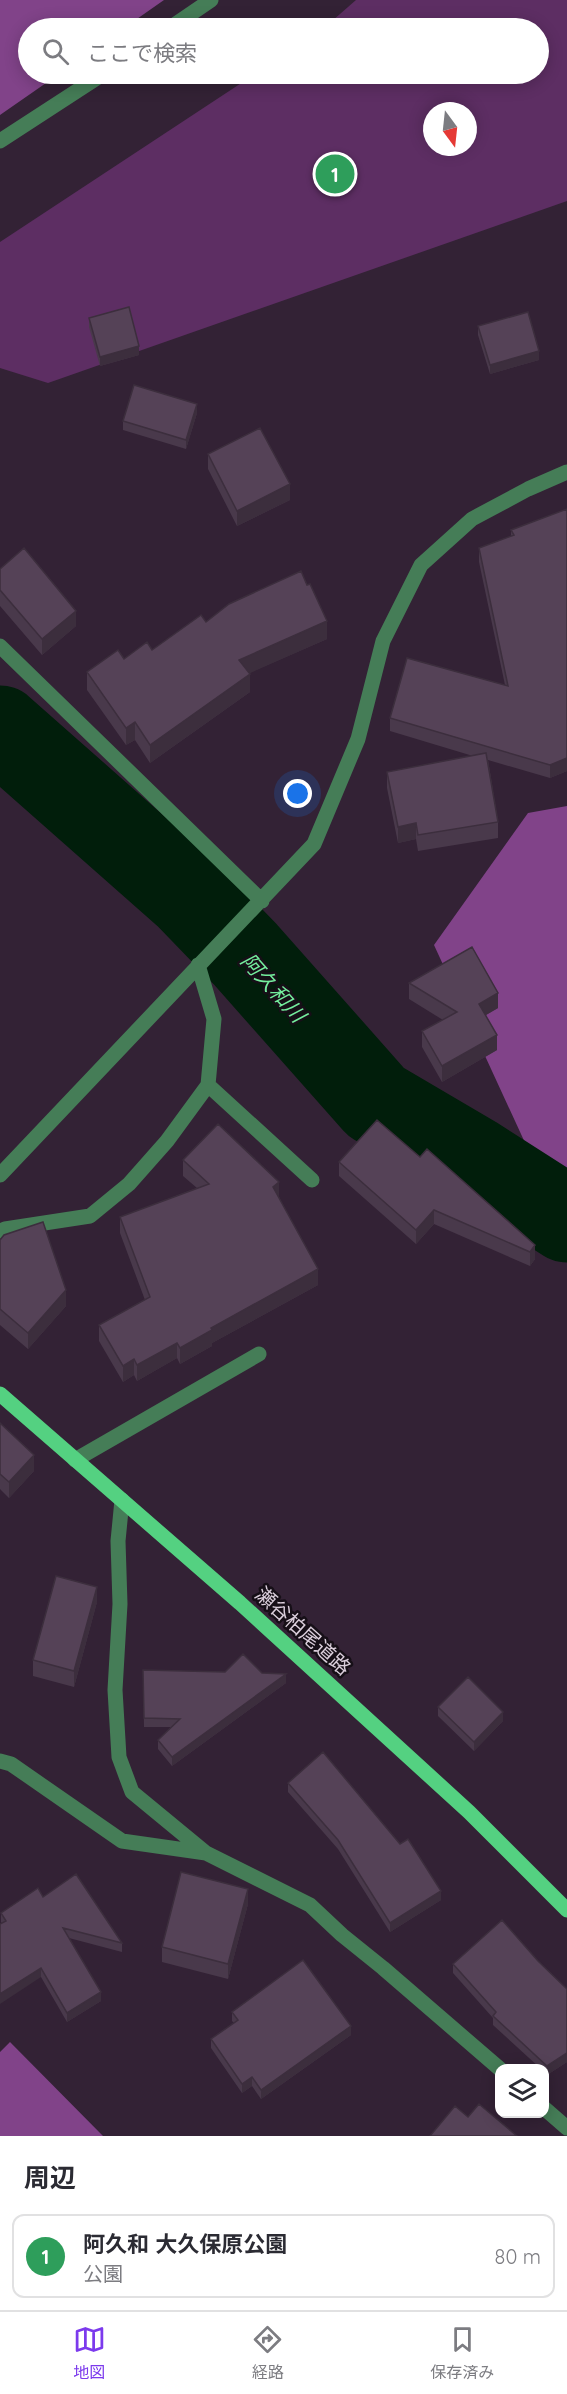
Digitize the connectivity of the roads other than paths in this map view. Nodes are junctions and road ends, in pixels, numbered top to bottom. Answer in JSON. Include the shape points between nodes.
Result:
{"nodes":[{"id":1,"x":211,"y":0,"type":"edge"},
{"id":2,"x":185,"y":18,"type":"edge"},
{"id":3,"x":88,"y":84,"type":"edge"},
{"id":4,"x":0,"y":141,"type":"edge"},
{"id":5,"x":567,"y":472,"type":"edge"},
{"id":6,"x":0,"y":646,"type":"edge"},
{"id":7,"x":262,"y":901,"type":"junction"},
{"id":8,"x":202,"y":962,"type":"junction"},
{"id":9,"x":208,"y":1085,"type":"junction"},
{"id":10,"x":0,"y":1174,"type":"edge"},
{"id":11,"x":312,"y":1180,"type":"dead end"},
{"id":12,"x":0,"y":1231,"type":"edge"},
{"id":13,"x":259,"y":1354,"type":"dead end"},
{"id":14,"x":0,"y":1394,"type":"edge"},
{"id":15,"x":75,"y":1460,"type":"junction"},
{"id":16,"x":122,"y":1500,"type":"junction"},
{"id":17,"x":0,"y":1761,"type":"edge"},
{"id":18,"x":206,"y":1853,"type":"junction"},
{"id":19,"x":567,"y":1911,"type":"edge"},
{"id":20,"x":495,"y":2065,"type":"edge"},
{"id":21,"x":549,"y":2112,"type":"edge"},
{"id":22,"x":567,"y":2128,"type":"edge"}],
"edges":[{"from":1,"to":2,"type":"street"},
{"from":3,"to":4,"type":"street"},
{"from":5,"to":7,"type":"street","via":[[472,519],[421,565],[383,641],[358,739],[314,844]]},
{"from":6,"to":7,"type":"street"},
{"from":7,"to":8,"type":"street"},
{"from":8,"to":9,"type":"street","via":[[214,1019]]},
{"from":8,"to":10,"type":"street"},
{"from":9,"to":11,"type":"street"},
{"from":9,"to":12,"type":"street","via":[[129,1184],[90,1216]]},
{"from":13,"to":15,"type":"street"},
{"from":14,"to":15,"type":"main road","name":"瀬谷柏尾道路"},
{"from":15,"to":16,"type":"main road","name":"瀬谷柏尾道路"},
{"from":16,"to":18,"type":"street","via":[[115,1690],[119,1757],[132,1792]]},
{"from":16,"to":19,"type":"main road","name":"瀬谷柏尾道路","via":[[460,1804]]},
{"from":17,"to":18,"type":"street","via":[[11,1764],[122,1841]]},
{"from":18,"to":20,"type":"street","via":[[310,1905]]},
{"from":21,"to":22,"type":"street"}]}
